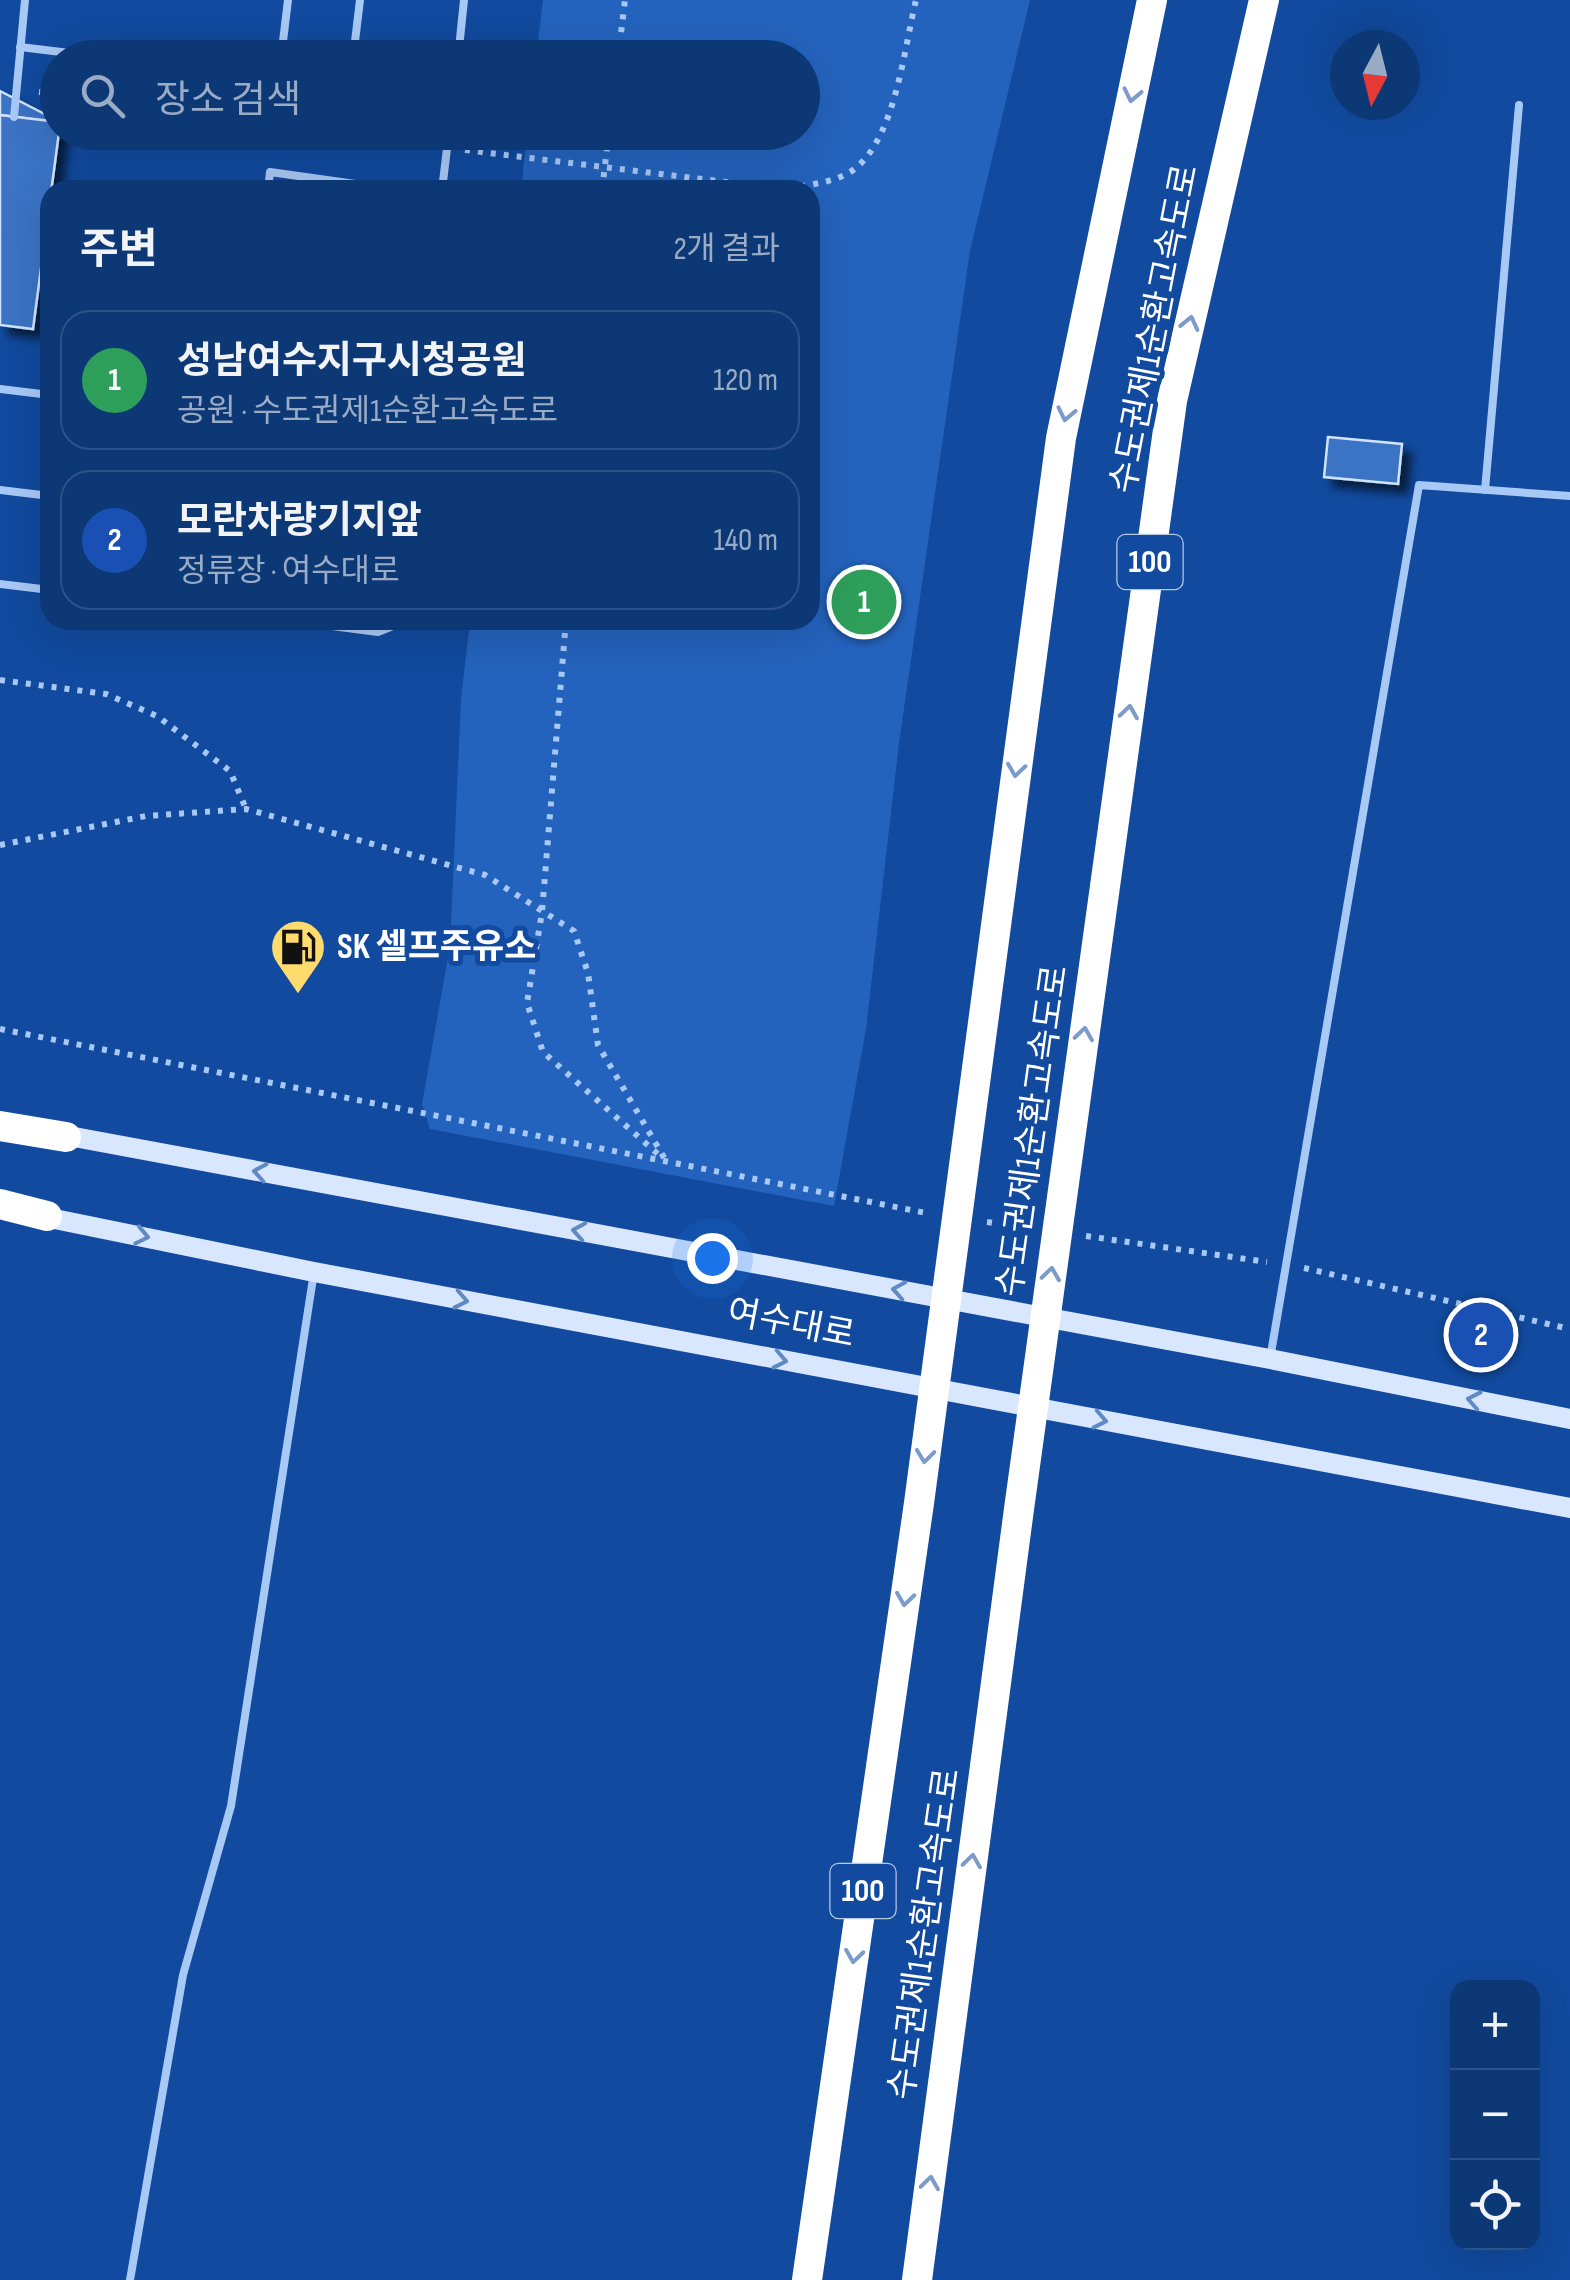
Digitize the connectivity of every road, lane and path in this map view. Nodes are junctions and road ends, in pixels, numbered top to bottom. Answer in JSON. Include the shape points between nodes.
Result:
{"nodes":[{"id":1,"x":25,"y":0,"type":"edge"},
{"id":2,"x":288,"y":0,"type":"edge"},
{"id":3,"x":360,"y":0,"type":"edge"},
{"id":4,"x":464,"y":0,"type":"edge"},
{"id":5,"x":625,"y":0,"type":"edge"},
{"id":6,"x":916,"y":0,"type":"edge"},
{"id":7,"x":1152,"y":0,"type":"edge"},
{"id":8,"x":1264,"y":0,"type":"edge"},
{"id":9,"x":284,"y":40,"type":"edge"},
{"id":10,"x":356,"y":40,"type":"edge"},
{"id":11,"x":460,"y":40,"type":"edge"},
{"id":12,"x":620,"y":40,"type":"edge"},
{"id":13,"x":20,"y":47,"type":"junction"},
{"id":14,"x":40,"y":49,"type":"edge"},
{"id":15,"x":1519,"y":105,"type":"dead end"},
{"id":16,"x":14,"y":117,"type":"dead end"},
{"id":17,"x":447,"y":150,"type":"edge"},
{"id":18,"x":607,"y":150,"type":"edge"},
{"id":19,"x":604,"y":170,"type":"junction"},
{"id":20,"x":269,"y":180,"type":"edge"},
{"id":21,"x":313,"y":180,"type":"edge"},
{"id":22,"x":443,"y":180,"type":"edge"},
{"id":23,"x":603,"y":180,"type":"edge"},
{"id":24,"x":698,"y":180,"type":"edge"},
{"id":25,"x":820,"y":183,"type":"edge"},
{"id":26,"x":0,"y":389,"type":"edge"},
{"id":27,"x":40,"y":394,"type":"edge"},
{"id":28,"x":0,"y":490,"type":"edge"},
{"id":29,"x":1484,"y":490,"type":"junction"},
{"id":30,"x":40,"y":495,"type":"edge"},
{"id":31,"x":1570,"y":496,"type":"edge"},
{"id":32,"x":0,"y":584,"type":"edge"},
{"id":33,"x":40,"y":589,"type":"edge"},
{"id":34,"x":565,"y":630,"type":"edge"},
{"id":35,"x":0,"y":680,"type":"edge"},
{"id":36,"x":246,"y":809,"type":"junction"},
{"id":37,"x":0,"y":845,"type":"edge"},
{"id":38,"x":542,"y":912,"type":"junction"},
{"id":39,"x":0,"y":1029,"type":"edge"},
{"id":40,"x":0,"y":1112,"type":"edge"},
{"id":41,"x":0,"y":1126,"type":"edge"},
{"id":42,"x":66,"y":1136,"type":"junction"},
{"id":43,"x":666,"y":1161,"type":"junction"},
{"id":44,"x":0,"y":1204,"type":"edge"},
{"id":45,"x":0,"y":1212,"type":"edge"},
{"id":46,"x":935,"y":1215,"type":"dead end"},
{"id":47,"x":46,"y":1216,"type":"junction"},
{"id":48,"x":974,"y":1220,"type":"dead end"},
{"id":49,"x":1033,"y":1228,"type":"dead end"},
{"id":50,"x":1072,"y":1234,"type":"dead end"},
{"id":51,"x":1288,"y":1264,"type":"junction"},
{"id":52,"x":314,"y":1272,"type":"junction"},
{"id":53,"x":1570,"y":1329,"type":"edge"},
{"id":54,"x":1270,"y":1359,"type":"junction"},
{"id":55,"x":1570,"y":1419,"type":"edge"},
{"id":56,"x":1570,"y":1508,"type":"edge"},
{"id":57,"x":130,"y":2280,"type":"edge"},
{"id":58,"x":807,"y":2280,"type":"edge"},
{"id":59,"x":917,"y":2280,"type":"edge"}],
"edges":[{"from":1,"to":13,"type":"lane"},
{"from":2,"to":9,"type":"lane"},
{"from":3,"to":10,"type":"lane"},
{"from":4,"to":11,"type":"lane"},
{"from":5,"to":12,"type":"path"},
{"from":6,"to":25,"type":"path","via":[[876,145],[855,170]]},
{"from":7,"to":58,"type":"highway","name":"수도권제1순환고속도로","number":"100","one_way":true,"via":[[1061,438]]},
{"from":59,"to":8,"type":"highway","name":"수도권제1순환고속도로","number":"100","one_way":true,"via":[[1172,400]]},
{"from":13,"to":14,"type":"lane"},
{"from":13,"to":16,"type":"lane"},
{"from":15,"to":29,"type":"lane"},
{"from":17,"to":22,"type":"lane"},
{"from":18,"to":19,"type":"path"},
{"from":19,"to":23,"type":"path"},
{"from":19,"to":24,"type":"path"},
{"from":20,"to":21,"type":"lane","via":[[270,172]]},
{"from":26,"to":27,"type":"lane"},
{"from":28,"to":30,"type":"lane"},
{"from":29,"to":31,"type":"lane"},
{"from":29,"to":51,"type":"lane","via":[[1419,485]]},
{"from":32,"to":33,"type":"lane"},
{"from":34,"to":38,"type":"path"},
{"from":35,"to":36,"type":"path","via":[[106,694],[157,716],[230,771]]},
{"from":36,"to":37,"type":"path","via":[[146,816]]},
{"from":36,"to":38,"type":"path","via":[[484,874]]},
{"from":38,"to":43,"type":"path","via":[[574,931],[588,972],[598,1045]]},
{"from":38,"to":43,"type":"path","via":[[527,1003],[544,1052]]},
{"from":39,"to":43,"type":"path"},
{"from":40,"to":42,"type":"main road"},
{"from":41,"to":42,"type":"highway","name":"여수대로"},
{"from":54,"to":42,"type":"main road","name":"여수대로","one_way":true},
{"from":43,"to":46,"type":"path"},
{"from":44,"to":47,"type":"highway","name":"여수대로"},
{"from":45,"to":47,"type":"main road"},
{"from":47,"to":52,"type":"main road","name":"여수대로","one_way":true},
{"from":48,"to":49,"type":"path"},
{"from":50,"to":51,"type":"path"},
{"from":51,"to":53,"type":"path"},
{"from":51,"to":54,"type":"lane"},
{"from":52,"to":56,"type":"main road","name":"여수대로","one_way":true},
{"from":52,"to":57,"type":"lane","via":[[231,1806],[183,1975]]},
{"from":55,"to":54,"type":"main road","name":"여수대로","one_way":true}]}
